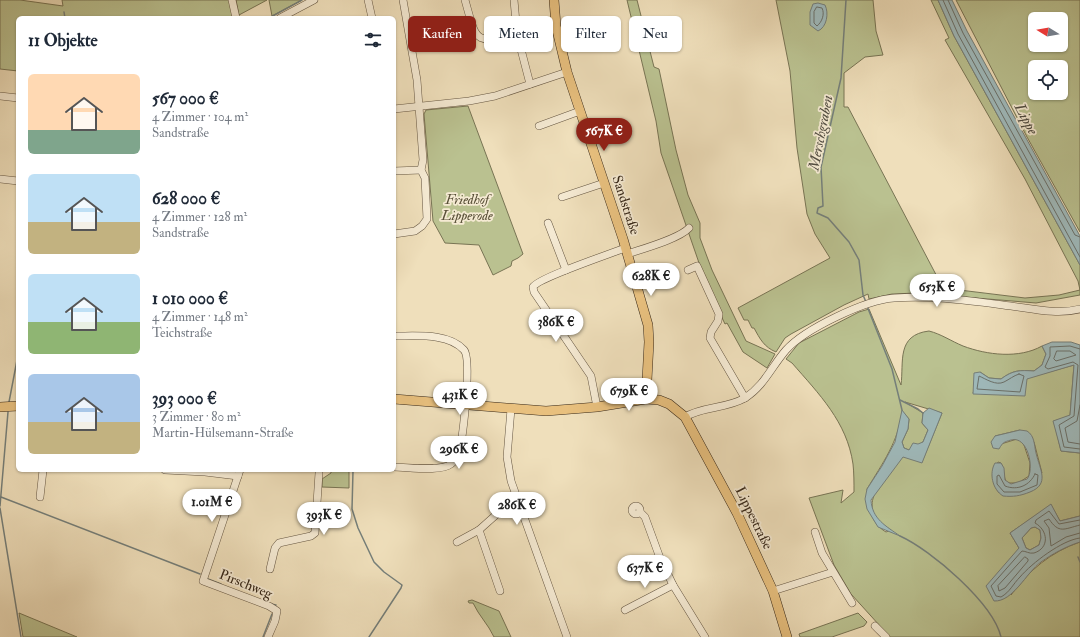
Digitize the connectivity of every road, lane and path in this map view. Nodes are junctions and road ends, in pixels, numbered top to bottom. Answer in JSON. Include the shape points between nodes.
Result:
{"nodes":[{"id":1,"x":232,"y":0,"type":"edge"},
{"id":2,"x":314,"y":0,"type":"edge"},
{"id":3,"x":368,"y":0,"type":"edge"},
{"id":4,"x":403,"y":0,"type":"edge"},
{"id":5,"x":465,"y":0,"type":"edge"},
{"id":6,"x":514,"y":0,"type":"edge"},
{"id":7,"x":554,"y":0,"type":"edge"},
{"id":8,"x":293,"y":15,"type":"edge"},
{"id":9,"x":236,"y":16,"type":"edge"},
{"id":10,"x":372,"y":16,"type":"edge"},
{"id":11,"x":516,"y":16,"type":"edge"},
{"id":12,"x":484,"y":39,"type":"edge"},
{"id":13,"x":522,"y":52,"type":"edge"},
{"id":14,"x":567,"y":72,"type":"junction"},
{"id":15,"x":530,"y":84,"type":"junction"},
{"id":16,"x":0,"y":96,"type":"edge"},
{"id":17,"x":16,"y":98,"type":"edge"},
{"id":18,"x":419,"y":107,"type":"junction"},
{"id":19,"x":396,"y":109,"type":"edge"},
{"id":20,"x":580,"y":111,"type":"junction"},
{"id":21,"x":539,"y":126,"type":"dead end"},
{"id":22,"x":421,"y":170,"type":"junction"},
{"id":23,"x":396,"y":171,"type":"edge"},
{"id":24,"x":0,"y":179,"type":"edge"},
{"id":25,"x":16,"y":181,"type":"edge"},
{"id":26,"x":604,"y":183,"type":"junction"},
{"id":27,"x":562,"y":197,"type":"dead end"},
{"id":28,"x":548,"y":223,"type":"dead end"},
{"id":29,"x":689,"y":228,"type":"dead end"},
{"id":30,"x":396,"y":234,"type":"edge"},
{"id":31,"x":626,"y":251,"type":"junction"},
{"id":32,"x":566,"y":270,"type":"junction"},
{"id":33,"x":688,"y":270,"type":"dead end"},
{"id":34,"x":1080,"y":309,"type":"edge"},
{"id":35,"x":397,"y":336,"type":"dead end"},
{"id":36,"x":745,"y":398,"type":"junction"},
{"id":37,"x":396,"y":399,"type":"edge"},
{"id":38,"x":646,"y":399,"type":"junction"},
{"id":39,"x":16,"y":406,"type":"edge"},
{"id":40,"x":465,"y":406,"type":"junction"},
{"id":41,"x":0,"y":407,"type":"edge"},
{"id":42,"x":597,"y":407,"type":"junction"},
{"id":43,"x":511,"y":409,"type":"junction"},
{"id":44,"x":685,"y":417,"type":"junction"},
{"id":45,"x":396,"y":467,"type":"edge"},
{"id":46,"x":43,"y":472,"type":"edge"},
{"id":47,"x":205,"y":472,"type":"edge"},
{"id":48,"x":320,"y":472,"type":"edge"},
{"id":49,"x":239,"y":473,"type":"edge"},
{"id":50,"x":40,"y":497,"type":"dead end"},
{"id":51,"x":516,"y":497,"type":"junction"},
{"id":52,"x":640,"y":512,"type":"dead end"},
{"id":53,"x":479,"y":530,"type":"junction"},
{"id":54,"x":815,"y":532,"type":"dead end"},
{"id":55,"x":456,"y":542,"type":"dead end"},
{"id":56,"x":270,"y":569,"type":"dead end"},
{"id":57,"x":833,"y":572,"type":"junction"},
{"id":58,"x":673,"y":585,"type":"junction"},
{"id":59,"x":500,"y":591,"type":"dead end"},
{"id":60,"x":773,"y":591,"type":"junction"},
{"id":61,"x":852,"y":603,"type":"dead end"},
{"id":62,"x":625,"y":610,"type":"dead end"},
{"id":63,"x":875,"y":626,"type":"dead end"},
{"id":64,"x":268,"y":637,"type":"edge"},
{"id":65,"x":567,"y":637,"type":"edge"},
{"id":66,"x":706,"y":637,"type":"edge"},
{"id":67,"x":787,"y":637,"type":"edge"},
{"id":68,"x":886,"y":637,"type":"edge"}],
"edges":[{"from":1,"to":9,"type":"street"},
{"from":2,"to":8,"type":"street"},
{"from":3,"to":10,"type":"street"},
{"from":4,"to":18,"type":"street","via":[[413,47]]},
{"from":5,"to":12,"type":"street","via":[[474,30]]},
{"from":6,"to":11,"type":"street"},
{"from":7,"to":14,"type":"main road","name":"Sandstraße","via":[[556,26]]},
{"from":13,"to":15,"type":"street"},
{"from":14,"to":15,"type":"street"},
{"from":14,"to":20,"type":"main road","name":"Sandstraße"},
{"from":15,"to":18,"type":"street","via":[[469,102]]},
{"from":16,"to":17,"type":"street"},
{"from":18,"to":19,"type":"street"},
{"from":18,"to":22,"type":"street","via":[[423,160]]},
{"from":20,"to":21,"type":"street"},
{"from":20,"to":26,"type":"main road","name":"Sandstraße"},
{"from":22,"to":23,"type":"street"},
{"from":22,"to":30,"type":"street","via":[[424,178],[427,219],[415,231]]},
{"from":24,"to":25,"type":"street"},
{"from":26,"to":27,"type":"street"},
{"from":26,"to":31,"type":"main road","name":"Sandstraße"},
{"from":28,"to":32,"type":"street"},
{"from":29,"to":31,"type":"street","via":[[686,232],[665,241]]},
{"from":31,"to":32,"type":"street"},
{"from":31,"to":38,"type":"main road","name":"Sandstraße","via":[[648,324]]},
{"from":32,"to":42,"type":"street","via":[[535,284],[534,292],[591,376]]},
{"from":33,"to":36,"type":"street","via":[[698,266],[718,312],[719,319],[710,338]]},
{"from":34,"to":36,"type":"street","via":[[1059,311],[915,297],[892,298],[870,303],[800,337]]},
{"from":35,"to":40,"type":"street","via":[[452,341],[465,350],[468,366]]},
{"from":36,"to":44,"type":"street","via":[[716,408],[694,411]]},
{"from":37,"to":40,"type":"main road"},
{"from":38,"to":42,"type":"main road"},
{"from":38,"to":44,"type":"main road","via":[[669,404]]},
{"from":39,"to":41,"type":"main road"},
{"from":40,"to":43,"type":"main road"},
{"from":40,"to":45,"type":"street","via":[[460,450],[458,457],[450,465],[441,468]]},
{"from":42,"to":43,"type":"main road","via":[[546,411]]},
{"from":43,"to":51,"type":"street","via":[[507,457]]},
{"from":44,"to":60,"type":"main road","name":"Lippestraße","via":[[739,518]]},
{"from":46,"to":50,"type":"street"},
{"from":47,"to":49,"type":"street"},
{"from":48,"to":56,"type":"street","via":[[315,533],[306,538],[279,543],[275,548]]},
{"from":49,"to":64,"type":"street","name":"Pirschweg","via":[[203,581],[277,611],[276,621]]},
{"from":51,"to":53,"type":"street"},
{"from":51,"to":65,"type":"street"},
{"from":52,"to":58,"type":"street"},
{"from":53,"to":55,"type":"street"},
{"from":53,"to":59,"type":"street"},
{"from":54,"to":57,"type":"street","via":[[820,548]]},
{"from":57,"to":60,"type":"street"},
{"from":57,"to":61,"type":"street"},
{"from":58,"to":62,"type":"street"},
{"from":58,"to":66,"type":"street"},
{"from":60,"to":67,"type":"main road","name":"Lippestraße"},
{"from":63,"to":68,"type":"street"}]}
